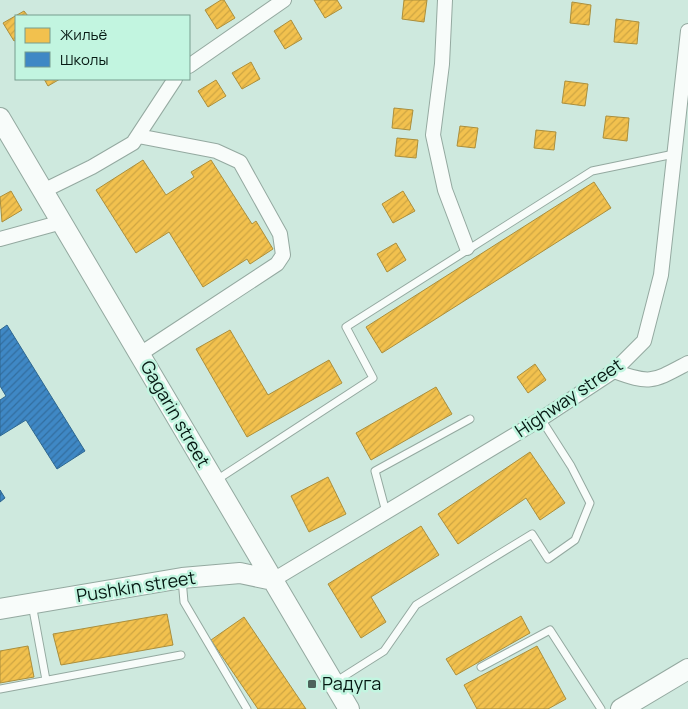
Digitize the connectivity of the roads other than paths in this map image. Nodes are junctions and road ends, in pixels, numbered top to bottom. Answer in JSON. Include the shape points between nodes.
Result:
{"nodes":[{"id":1,"x":284,"y":0,"type":"edge"},
{"id":2,"x":445,"y":0,"type":"edge"},
{"id":3,"x":688,"y":31,"type":"edge"},
{"id":4,"x":190,"y":65,"type":"edge"},
{"id":5,"x":174,"y":80,"type":"edge"},
{"id":6,"x":0,"y":118,"type":"edge"},
{"id":7,"x":138,"y":136,"type":"junction"},
{"id":8,"x":674,"y":154,"type":"junction"},
{"id":9,"x":43,"y":191,"type":"junction"},
{"id":10,"x":62,"y":222,"type":"junction"},
{"id":11,"x":0,"y":239,"type":"edge"},
{"id":12,"x":467,"y":248,"type":"junction"},
{"id":13,"x":140,"y":354,"type":"junction"},
{"id":14,"x":688,"y":363,"type":"edge"},
{"id":15,"x":614,"y":371,"type":"junction"},
{"id":16,"x":470,"y":419,"type":"dead end"},
{"id":17,"x":541,"y":419,"type":"junction"},
{"id":18,"x":214,"y":482,"type":"junction"},
{"id":19,"x":386,"y":512,"type":"junction"},
{"id":20,"x":182,"y":578,"type":"junction"},
{"id":21,"x":272,"y":580,"type":"junction"},
{"id":22,"x":32,"y":603,"type":"junction"},
{"id":23,"x":0,"y":609,"type":"edge"},
{"id":24,"x":181,"y":655,"type":"dead end"},
{"id":25,"x":481,"y":667,"type":"dead end"},
{"id":26,"x":688,"y":669,"type":"edge"},
{"id":27,"x":46,"y":680,"type":"junction"},
{"id":28,"x":333,"y":683,"type":"junction"},
{"id":29,"x":0,"y":689,"type":"edge"},
{"id":30,"x":247,"y":709,"type":"edge"},
{"id":31,"x":349,"y":709,"type":"edge"},
{"id":32,"x":601,"y":709,"type":"edge"},
{"id":33,"x":621,"y":709,"type":"edge"}],
"edges":[{"from":1,"to":4,"type":"street"},
{"from":2,"to":12,"type":"street","via":[[442,64],[433,135],[445,190]]},
{"from":3,"to":8,"type":"street","name":"Highway street"},
{"from":5,"to":7,"type":"street"},
{"from":6,"to":9,"type":"street","name":"Gagarin street"},
{"from":7,"to":9,"type":"street","via":[[133,143],[108,158]]},
{"from":7,"to":13,"type":"street","via":[[216,151],[240,162],[280,234],[283,255],[277,264]]},
{"from":8,"to":12,"type":"lane","via":[[592,171]]},
{"from":8,"to":15,"type":"street","name":"Highway street","via":[[661,275],[644,341]]},
{"from":9,"to":10,"type":"street","name":"Gagarin street"},
{"from":10,"to":11,"type":"street"},
{"from":10,"to":13,"type":"street","name":"Gagarin street"},
{"from":12,"to":18,"type":"lane","via":[[346,327],[373,378]]},
{"from":13,"to":18,"type":"street","name":"Gagarin street"},
{"from":14,"to":15,"type":"street","via":[[657,380],[639,380]]},
{"from":15,"to":17,"type":"street","name":"Highway street"},
{"from":16,"to":19,"type":"lane","via":[[376,471]]},
{"from":17,"to":19,"type":"street","name":"Highway street"},
{"from":17,"to":28,"type":"lane","via":[[590,503],[575,540],[548,559],[532,534],[416,605],[384,652]]},
{"from":18,"to":21,"type":"street","name":"Gagarin street"},
{"from":19,"to":21,"type":"street","name":"Highway street"},
{"from":20,"to":21,"type":"street","name":"Pushkin street","via":[[240,573]]},
{"from":20,"to":22,"type":"street","name":"Pushkin street"},
{"from":20,"to":30,"type":"lane","via":[[184,602]]},
{"from":21,"to":28,"type":"street","name":"Gagarin street"},
{"from":22,"to":23,"type":"street","name":"Pushkin street"},
{"from":22,"to":27,"type":"lane"},
{"from":24,"to":27,"type":"lane"},
{"from":25,"to":32,"type":"lane","via":[[550,630]]},
{"from":26,"to":33,"type":"street"},
{"from":27,"to":29,"type":"lane"},
{"from":28,"to":31,"type":"street","name":"Gagarin street"}]}
